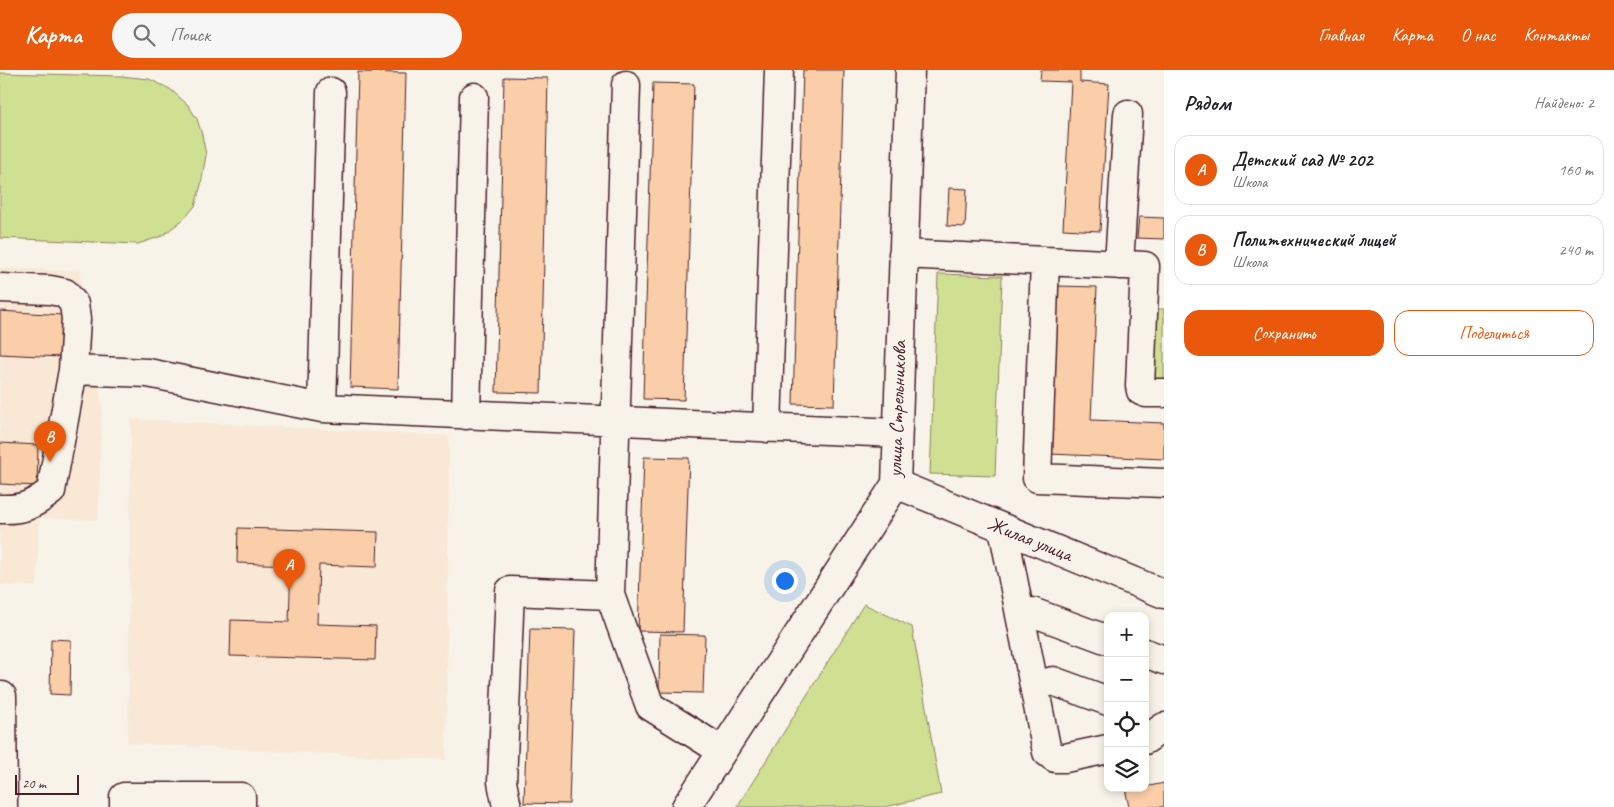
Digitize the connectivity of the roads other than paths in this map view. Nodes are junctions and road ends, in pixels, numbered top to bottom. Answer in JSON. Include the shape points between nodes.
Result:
{"nodes":[{"id":1,"x":779,"y":70,"type":"edge"},
{"id":2,"x":910,"y":70,"type":"edge"},
{"id":3,"x":626,"y":85,"type":"dead end"},
{"id":4,"x":331,"y":92,"type":"dead end"},
{"id":5,"x":474,"y":97,"type":"dead end"},
{"id":6,"x":1128,"y":114,"type":"dead end"},
{"id":7,"x":903,"y":254,"type":"junction"},
{"id":8,"x":1044,"y":261,"type":"junction"},
{"id":9,"x":1143,"y":266,"type":"edge"},
{"id":10,"x":0,"y":288,"type":"edge"},
{"id":11,"x":1154,"y":296,"type":"edge"},
{"id":12,"x":73,"y":370,"type":"junction"},
{"id":13,"x":1164,"y":393,"type":"edge"},
{"id":14,"x":322,"y":408,"type":"junction"},
{"id":15,"x":466,"y":415,"type":"junction"},
{"id":16,"x":616,"y":421,"type":"junction"},
{"id":17,"x":767,"y":428,"type":"junction"},
{"id":18,"x":897,"y":434,"type":"junction"},
{"id":19,"x":896,"y":484,"type":"junction"},
{"id":20,"x":1164,"y":484,"type":"edge"},
{"id":21,"x":0,"y":509,"type":"edge"},
{"id":22,"x":1003,"y":528,"type":"junction"},
{"id":23,"x":1164,"y":594,"type":"edge"},
{"id":24,"x":610,"y":595,"type":"junction"},
{"id":25,"x":1020,"y":614,"type":"junction"},
{"id":26,"x":1104,"y":639,"type":"edge"},
{"id":27,"x":1149,"y":654,"type":"edge"},
{"id":28,"x":1164,"y":660,"type":"edge"},
{"id":29,"x":1034,"y":686,"type":"junction"},
{"id":30,"x":0,"y":696,"type":"edge"},
{"id":31,"x":1104,"y":700,"type":"edge"},
{"id":32,"x":1149,"y":715,"type":"edge"},
{"id":33,"x":1164,"y":721,"type":"edge"},
{"id":34,"x":1164,"y":727,"type":"edge"},
{"id":35,"x":1149,"y":737,"type":"edge"},
{"id":36,"x":1104,"y":749,"type":"edge"},
{"id":37,"x":722,"y":751,"type":"junction"},
{"id":38,"x":4,"y":807,"type":"edge"},
{"id":39,"x":124,"y":807,"type":"edge"},
{"id":40,"x":241,"y":807,"type":"edge"},
{"id":41,"x":508,"y":807,"type":"edge"},
{"id":42,"x":686,"y":807,"type":"edge"}],
"edges":[{"from":1,"to":17,"type":"street"},
{"from":2,"to":7,"type":"street","name":"улица Стрельникова"},
{"from":3,"to":16,"type":"street"},
{"from":4,"to":14,"type":"street"},
{"from":5,"to":15,"type":"street"},
{"from":6,"to":9,"type":"street"},
{"from":7,"to":8,"type":"street"},
{"from":7,"to":18,"type":"street","name":"улица Стрельникова"},
{"from":8,"to":9,"type":"street"},
{"from":8,"to":20,"type":"street","via":[[1037,478]]},
{"from":9,"to":11,"type":"street"},
{"from":10,"to":12,"type":"street","via":[[65,293],[74,304],[76,318]]},
{"from":11,"to":13,"type":"street","via":[[1140,386],[1146,393]]},
{"from":12,"to":14,"type":"street","via":[[148,373]]},
{"from":12,"to":21,"type":"street","via":[[51,491],[33,505],[14,510]]},
{"from":14,"to":15,"type":"street"},
{"from":15,"to":16,"type":"street"},
{"from":16,"to":17,"type":"street"},
{"from":16,"to":24,"type":"street"},
{"from":17,"to":18,"type":"street"},
{"from":18,"to":19,"type":"street","name":"улица Стрельникова"},
{"from":19,"to":22,"type":"street","name":"Жилая улица"},
{"from":19,"to":37,"type":"street","name":"улица Стрельникова"},
{"from":22,"to":23,"type":"street","name":"Жилая улица"},
{"from":22,"to":25,"type":"street"},
{"from":24,"to":37,"type":"street","via":[[650,706]]},
{"from":24,"to":41,"type":"street","via":[[510,592],[502,782]]},
{"from":25,"to":26,"type":"street","via":[[1032,612]]},
{"from":25,"to":29,"type":"street"},
{"from":27,"to":28,"type":"street"},
{"from":29,"to":31,"type":"street","via":[[1052,681]]},
{"from":29,"to":36,"type":"street","via":[[1047,752],[1055,758],[1065,758]]},
{"from":30,"to":38,"type":"street"},
{"from":32,"to":33,"type":"street"},
{"from":34,"to":35,"type":"street"},
{"from":37,"to":42,"type":"street","name":"улица Стрельникова"},
{"from":39,"to":40,"type":"street","via":[[124,797],[241,797]]}]}
